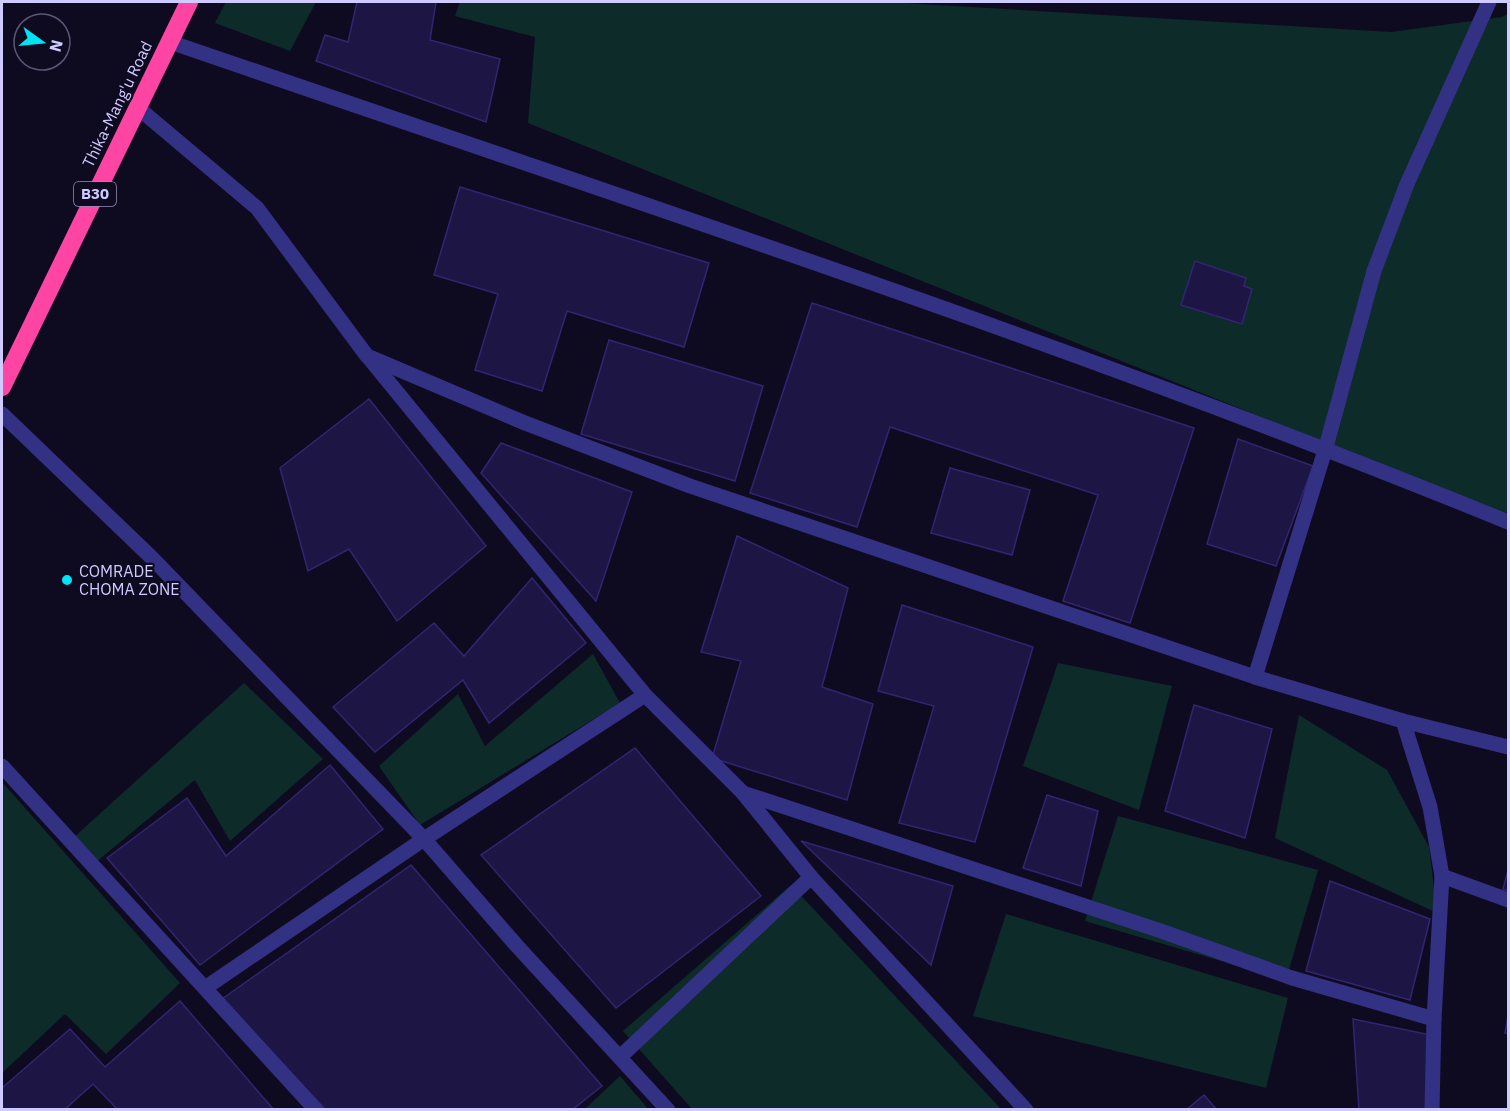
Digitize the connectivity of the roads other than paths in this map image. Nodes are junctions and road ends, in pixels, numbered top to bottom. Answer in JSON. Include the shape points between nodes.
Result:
{"nodes":[{"id":1,"x":189,"y":2,"type":"edge"},
{"id":2,"x":1489,"y":2,"type":"edge"},
{"id":3,"x":170,"y":42,"type":"junction"},
{"id":4,"x":137,"y":107,"type":"junction"},
{"id":5,"x":367,"y":356,"type":"junction"},
{"id":6,"x":2,"y":387,"type":"edge"},
{"id":7,"x":2,"y":414,"type":"edge"},
{"id":8,"x":1326,"y":447,"type":"junction"},
{"id":9,"x":1509,"y":522,"type":"edge"},
{"id":10,"x":1255,"y":677,"type":"junction"},
{"id":11,"x":645,"y":695,"type":"junction"},
{"id":12,"x":1403,"y":721,"type":"junction"},
{"id":13,"x":1509,"y":747,"type":"edge"},
{"id":14,"x":2,"y":766,"type":"edge"},
{"id":15,"x":743,"y":793,"type":"junction"},
{"id":16,"x":424,"y":839,"type":"junction"},
{"id":17,"x":1442,"y":876,"type":"junction"},
{"id":18,"x":811,"y":877,"type":"junction"},
{"id":19,"x":1509,"y":900,"type":"edge"},
{"id":20,"x":205,"y":988,"type":"junction"},
{"id":21,"x":1434,"y":1019,"type":"junction"},
{"id":22,"x":620,"y":1057,"type":"junction"},
{"id":23,"x":316,"y":1110,"type":"edge"},
{"id":24,"x":668,"y":1110,"type":"edge"},
{"id":25,"x":1026,"y":1110,"type":"edge"},
{"id":26,"x":1432,"y":1110,"type":"edge"}],
"edges":[{"from":1,"to":3,"type":"highway","name":"Thika-Mang'u Road","number":"B30"},
{"from":2,"to":8,"type":"street","via":[[1407,184],[1374,271]]},
{"from":3,"to":4,"type":"highway","name":"Thika-Mang'u Road","number":"B30"},
{"from":3,"to":8,"type":"street","via":[[1051,346]]},
{"from":4,"to":5,"type":"street","via":[[257,208]]},
{"from":4,"to":6,"type":"highway","name":"Thika-Mang'u Road","number":"B30"},
{"from":5,"to":10,"type":"street","via":[[525,423],[690,486]]},
{"from":5,"to":11,"type":"street"},
{"from":7,"to":16,"type":"street","via":[[152,558]]},
{"from":8,"to":9,"type":"street"},
{"from":8,"to":10,"type":"street"},
{"from":10,"to":12,"type":"street"},
{"from":11,"to":15,"type":"street"},
{"from":11,"to":16,"type":"street"},
{"from":12,"to":13,"type":"street"},
{"from":12,"to":17,"type":"street","via":[[1430,807]]},
{"from":14,"to":20,"type":"street"},
{"from":15,"to":18,"type":"street"},
{"from":15,"to":21,"type":"street","via":[[1292,978]]},
{"from":16,"to":20,"type":"street"},
{"from":16,"to":22,"type":"street"},
{"from":17,"to":19,"type":"street"},
{"from":17,"to":21,"type":"street"},
{"from":18,"to":22,"type":"street"},
{"from":18,"to":25,"type":"street"},
{"from":20,"to":23,"type":"street"},
{"from":21,"to":26,"type":"street"},
{"from":22,"to":24,"type":"street"}]}
